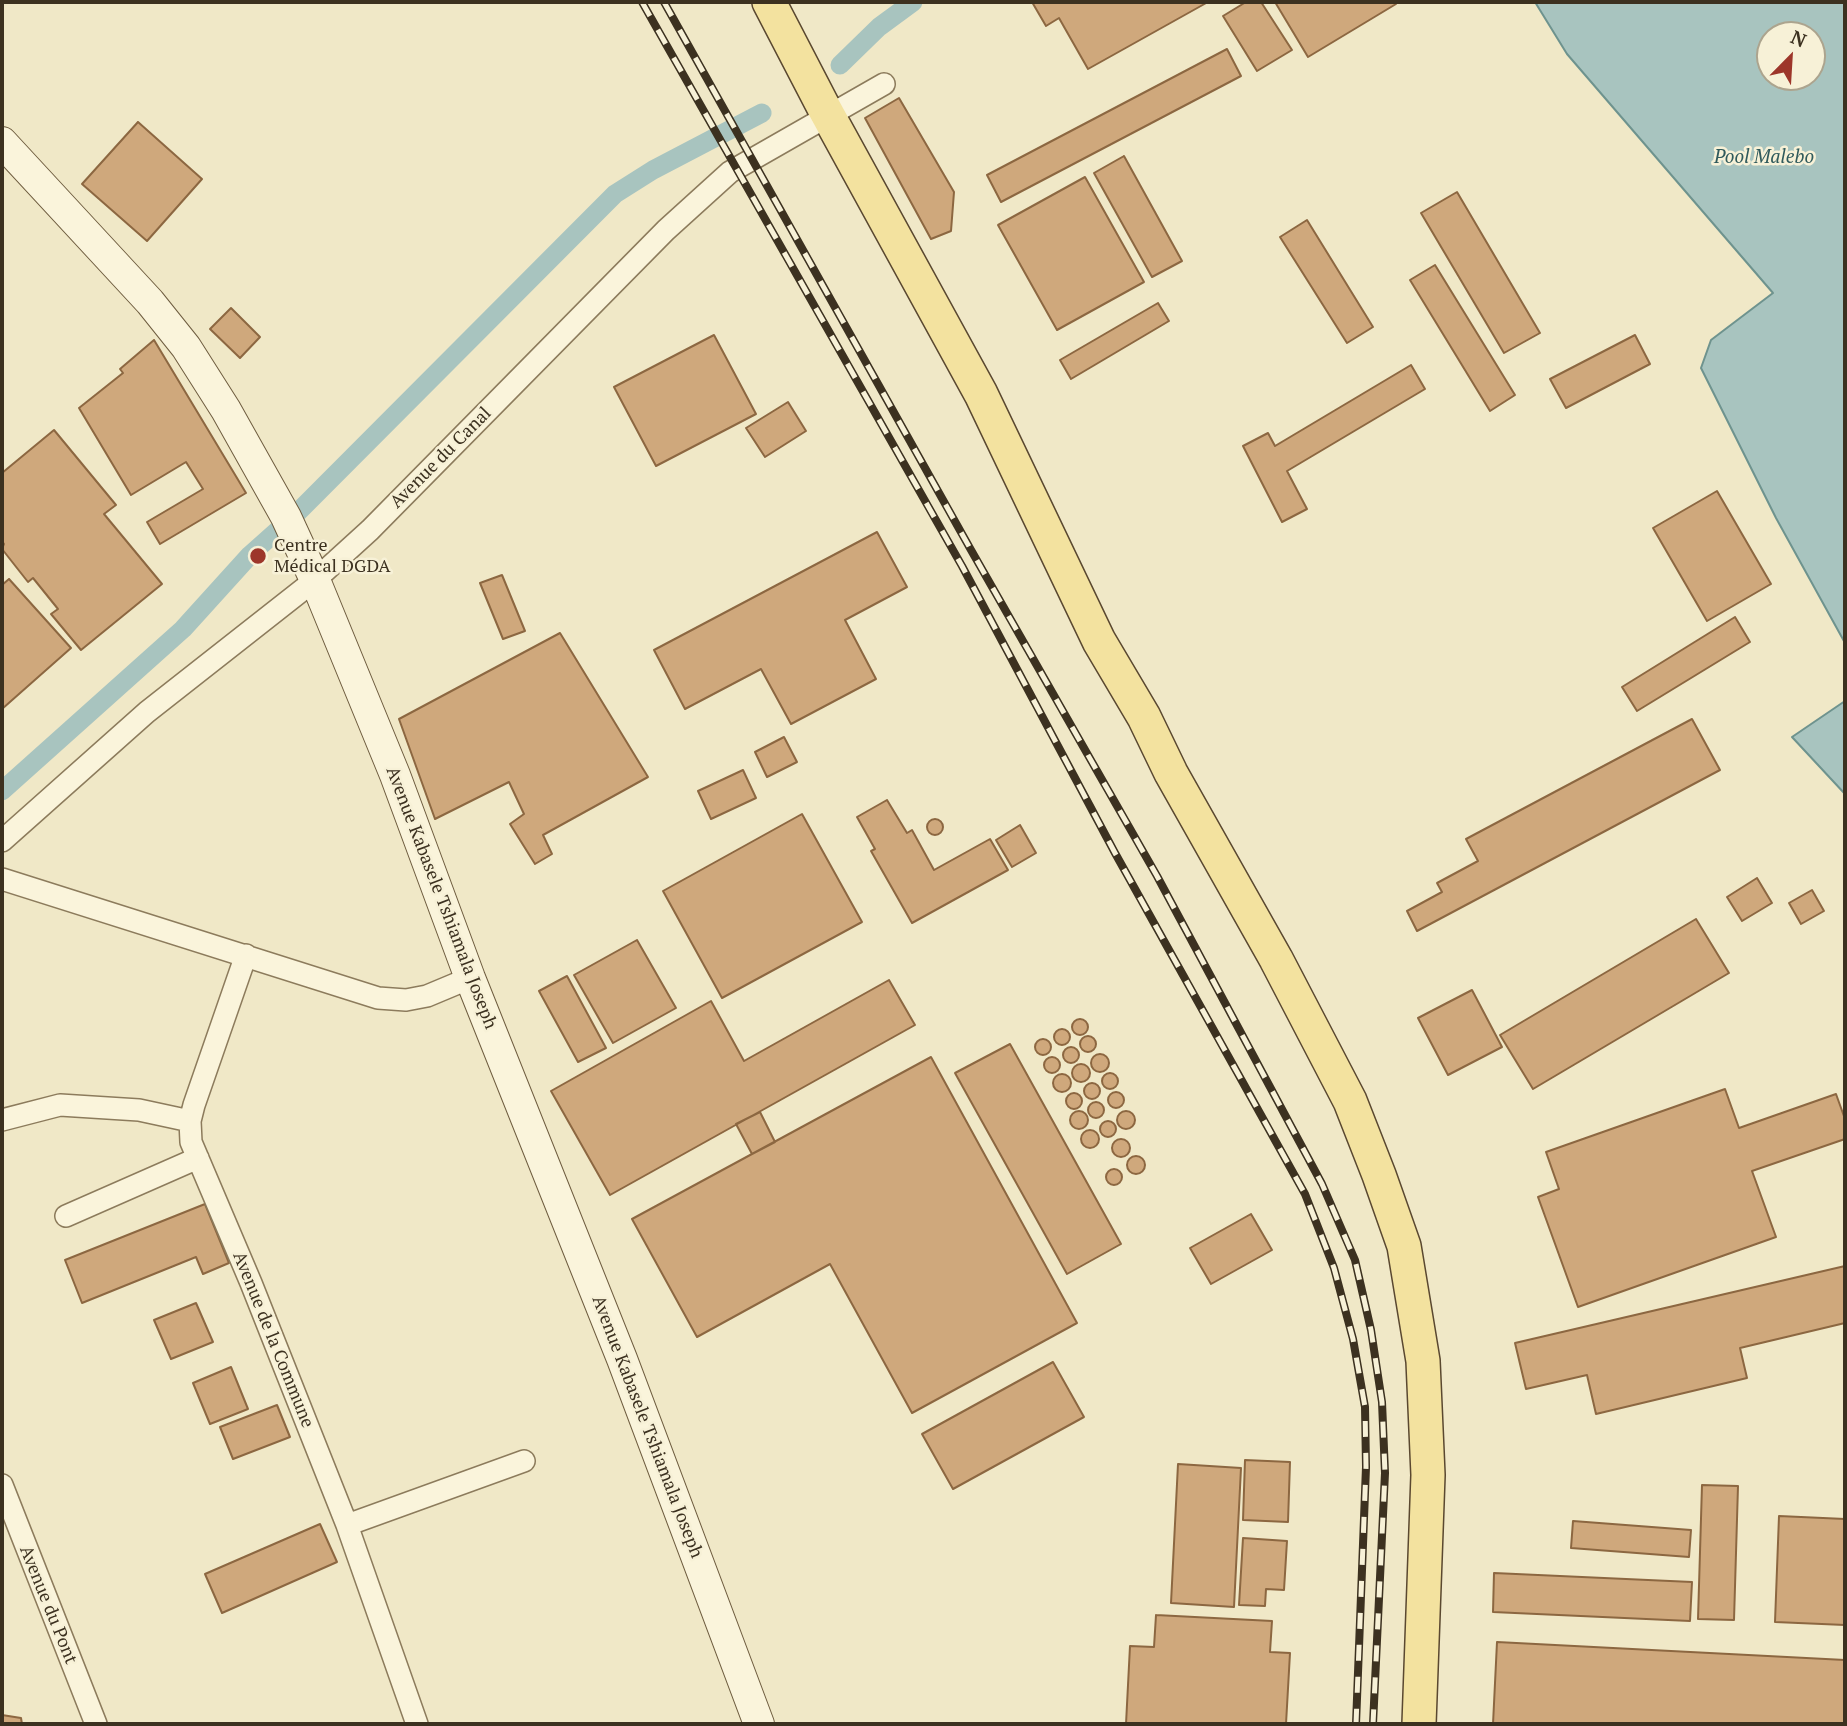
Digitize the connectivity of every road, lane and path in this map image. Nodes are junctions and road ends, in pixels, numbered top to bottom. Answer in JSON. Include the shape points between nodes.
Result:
{"nodes":[{"id":1,"x":769,"y":2,"type":"edge"},
{"id":2,"x":884,"y":84,"type":"dead end"},
{"id":3,"x":825,"y":110,"type":"junction"},
{"id":4,"x":2,"y":142,"type":"edge"},
{"id":5,"x":315,"y":580,"type":"junction"},
{"id":6,"x":2,"y":841,"type":"edge"},
{"id":7,"x":2,"y":879,"type":"edge"},
{"id":8,"x":246,"y":955,"type":"junction"},
{"id":9,"x":470,"y":978,"type":"junction"},
{"id":10,"x":2,"y":1120,"type":"edge"},
{"id":11,"x":190,"y":1121,"type":"junction"},
{"id":12,"x":198,"y":1158,"type":"junction"},
{"id":13,"x":66,"y":1216,"type":"dead end"},
{"id":14,"x":524,"y":1461,"type":"dead end"},
{"id":15,"x":2,"y":1485,"type":"edge"},
{"id":16,"x":347,"y":1525,"type":"junction"},
{"id":17,"x":96,"y":1724,"type":"edge"},
{"id":18,"x":417,"y":1724,"type":"edge"},
{"id":19,"x":759,"y":1724,"type":"edge"},
{"id":20,"x":1419,"y":1724,"type":"edge"}],
"edges":[{"from":1,"to":3,"type":"main road"},
{"from":2,"to":3,"type":"street","name":"Avenue du Canal"},
{"from":3,"to":5,"type":"street","name":"Avenue du Canal","via":[[730,172],[666,230]]},
{"from":3,"to":20,"type":"main road","via":[[981,394],[1098,641],[1144,717],[1350,1101],[1379,1175],[1404,1246],[1423,1361],[1428,1475]]},
{"from":4,"to":5,"type":"main road","name":"Avenue Kabasele Tshiamala Joseph","via":[[186,346],[286,517]]},
{"from":5,"to":6,"type":"street","name":"Avenue du Canal","via":[[147,712]]},
{"from":5,"to":9,"type":"main road","name":"Avenue Kabasele Tshiamala Joseph","via":[[395,775]]},
{"from":7,"to":8,"type":"street"},
{"from":8,"to":9,"type":"street","via":[[378,998],[427,996]]},
{"from":8,"to":11,"type":"street","name":"Avenue de la Commune"},
{"from":9,"to":19,"type":"main road","name":"Avenue Kabasele Tshiamala Joseph","via":[[622,1359]]},
{"from":10,"to":11,"type":"street","via":[[60,1105],[139,1110]]},
{"from":11,"to":12,"type":"street","name":"Avenue de la Commune"},
{"from":12,"to":13,"type":"street"},
{"from":12,"to":16,"type":"street","name":"Avenue de la Commune"},
{"from":14,"to":16,"type":"street"},
{"from":15,"to":17,"type":"street","name":"Avenue du Pont"},
{"from":16,"to":18,"type":"street","name":"Avenue de la Commune"}]}
